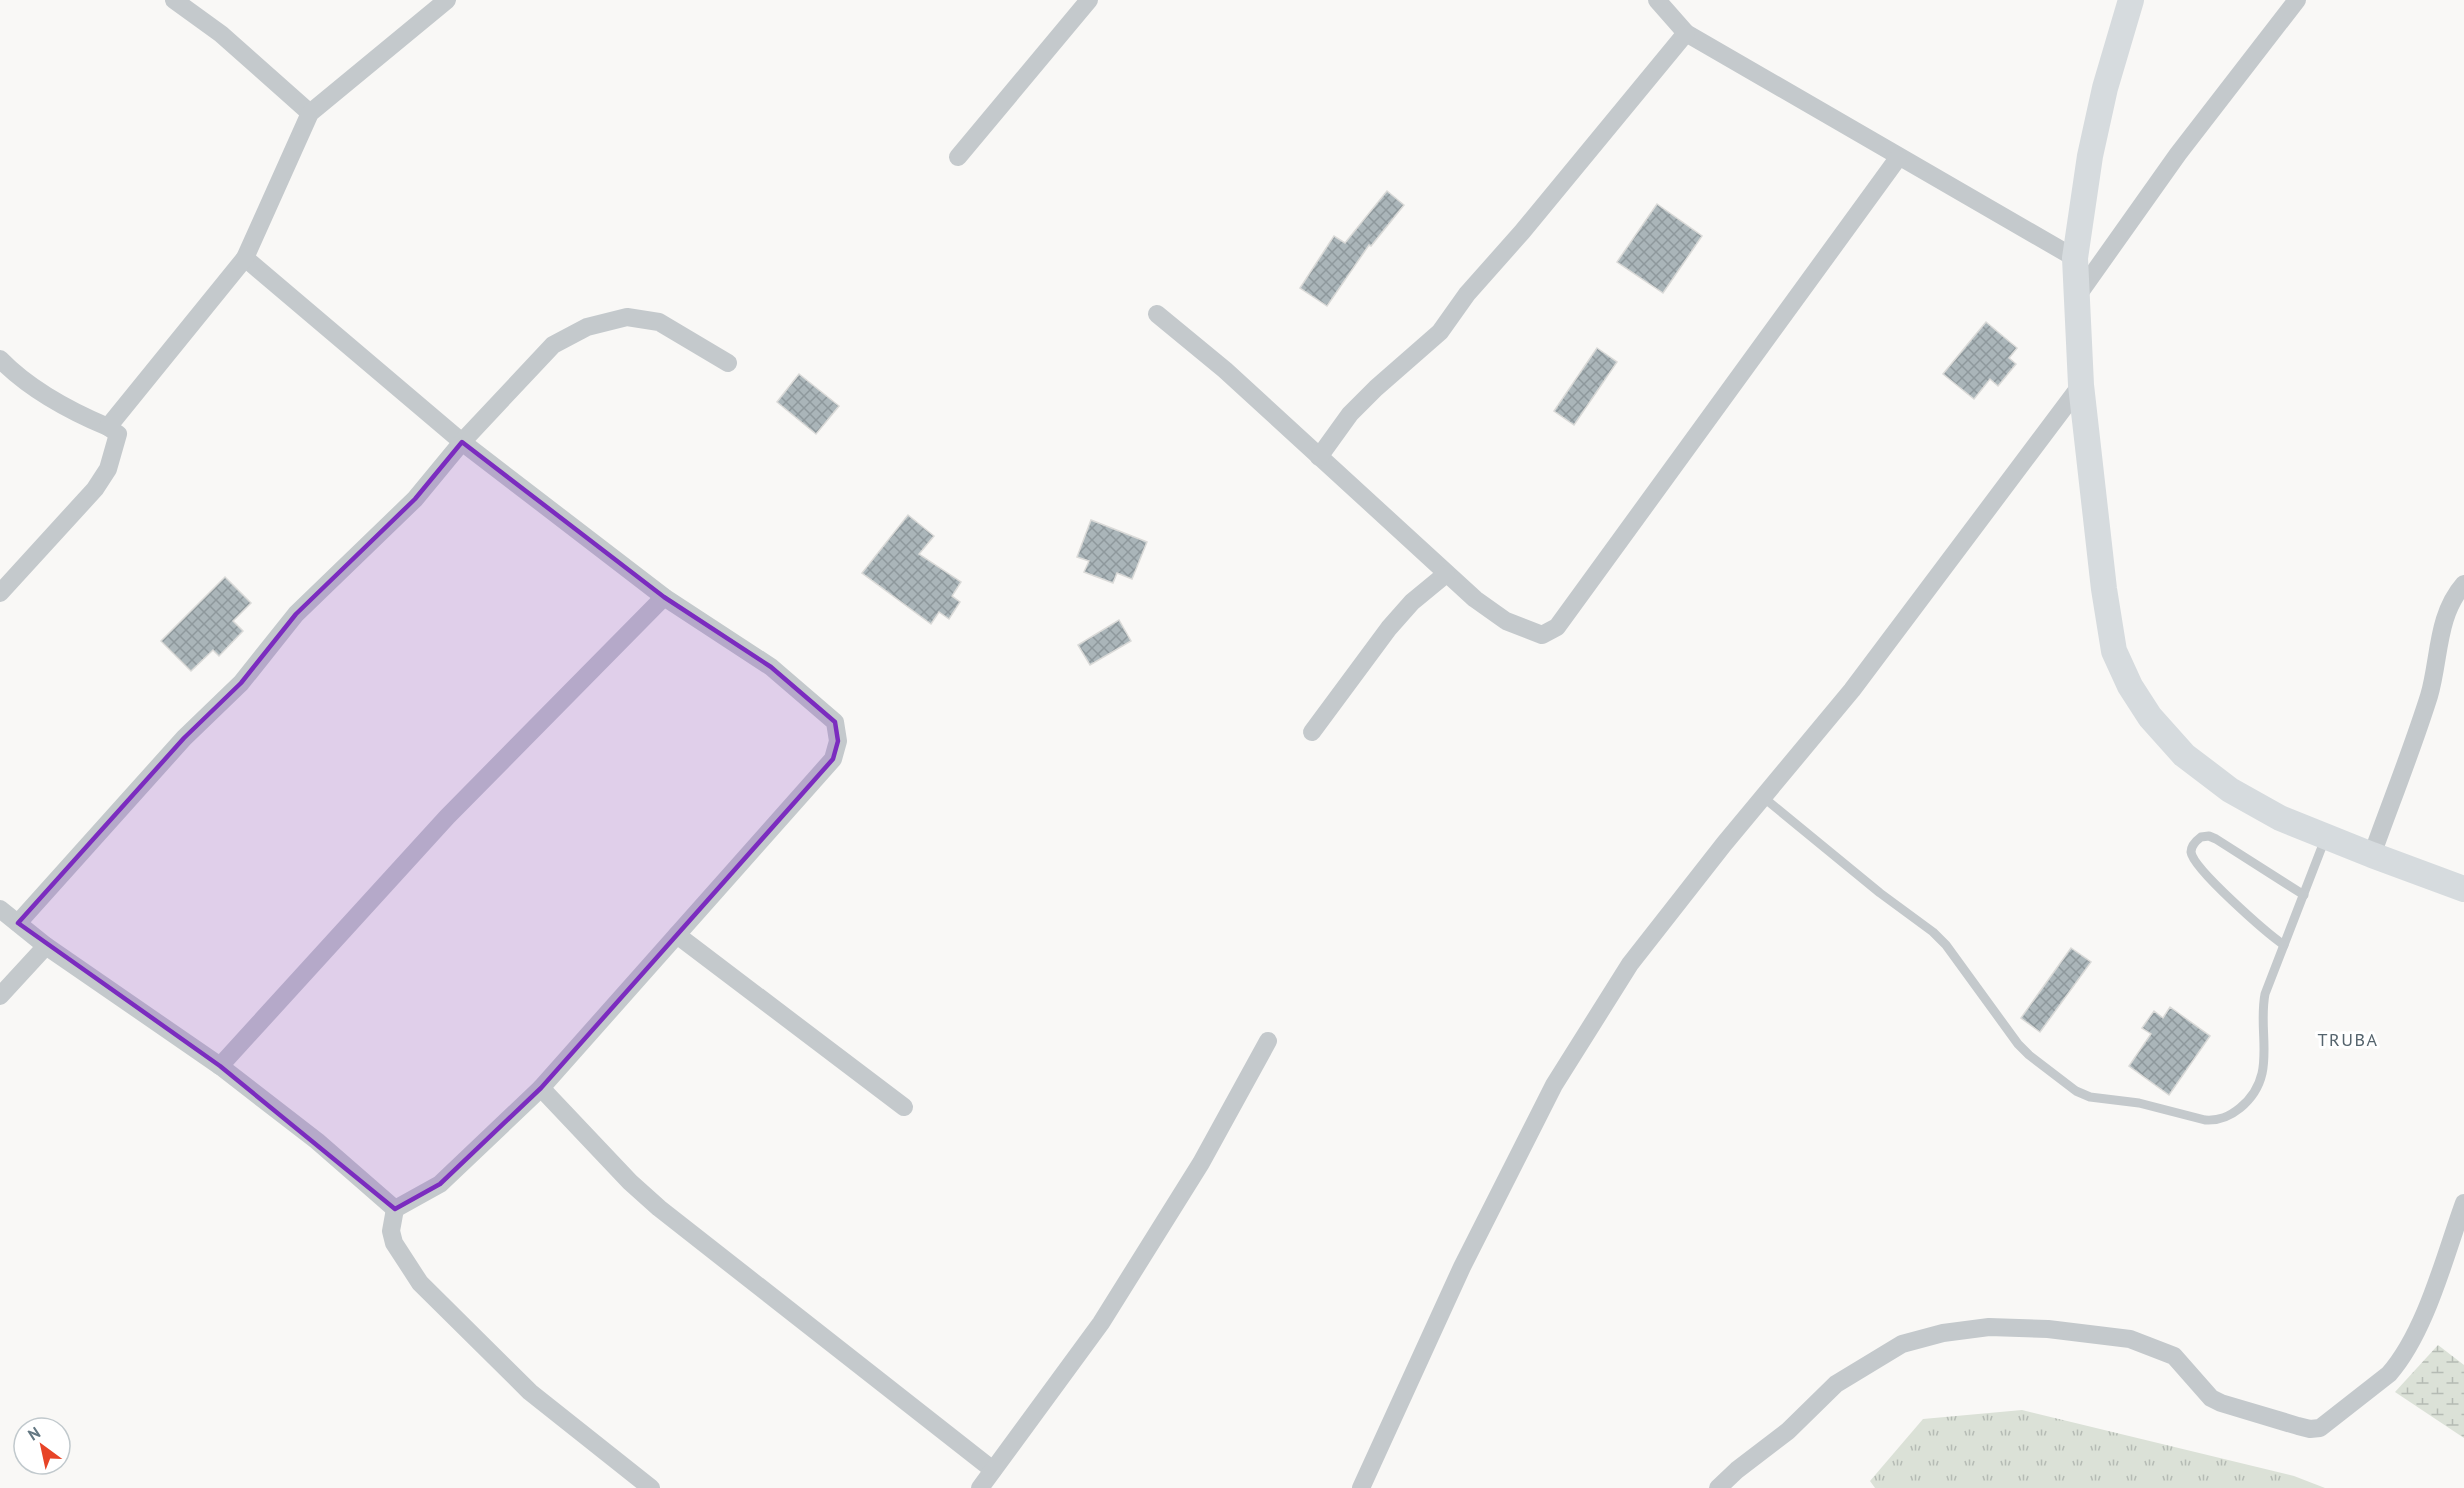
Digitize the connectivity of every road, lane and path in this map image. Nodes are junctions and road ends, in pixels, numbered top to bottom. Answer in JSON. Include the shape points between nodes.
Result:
{"nodes":[{"id":1,"x":174,"y":0,"type":"edge"},
{"id":2,"x":447,"y":0,"type":"edge"},
{"id":3,"x":1089,"y":0,"type":"edge"},
{"id":4,"x":1657,"y":0,"type":"edge"},
{"id":5,"x":2131,"y":0,"type":"edge"},
{"id":6,"x":2297,"y":0,"type":"edge"},
{"id":7,"x":1686,"y":33,"type":"junction"},
{"id":8,"x":310,"y":113,"type":"junction"},
{"id":9,"x":958,"y":157,"type":"dead end"},
{"id":10,"x":1898,"y":158,"type":"junction"},
{"id":11,"x":245,"y":258,"type":"junction"},
{"id":12,"x":2075,"y":258,"type":"junction"},
{"id":13,"x":2078,"y":295,"type":"junction"},
{"id":14,"x":1157,"y":315,"type":"dead end"},
{"id":15,"x":0,"y":359,"type":"edge"},
{"id":16,"x":728,"y":363,"type":"dead end"},
{"id":17,"x":2082,"y":385,"type":"junction"},
{"id":18,"x":108,"y":427,"type":"junction"},
{"id":19,"x":462,"y":442,"type":"junction"},
{"id":20,"x":1319,"y":457,"type":"junction"},
{"id":21,"x":1446,"y":574,"type":"junction"},
{"id":22,"x":2464,"y":584,"type":"edge"},
{"id":23,"x":0,"y":593,"type":"edge"},
{"id":24,"x":664,"y":597,"type":"junction"},
{"id":25,"x":1312,"y":732,"type":"dead end"},
{"id":26,"x":1763,"y":797,"type":"junction"},
{"id":27,"x":2326,"y":837,"type":"junction"},
{"id":28,"x":2372,"y":855,"type":"junction"},
{"id":29,"x":2464,"y":889,"type":"edge"},
{"id":30,"x":2304,"y":895,"type":"junction"},
{"id":31,"x":0,"y":909,"type":"edge"},
{"id":32,"x":18,"y":923,"type":"junction"},
{"id":33,"x":677,"y":935,"type":"junction"},
{"id":34,"x":2284,"y":945,"type":"junction"},
{"id":35,"x":46,"y":946,"type":"junction"},
{"id":36,"x":0,"y":996,"type":"edge"},
{"id":37,"x":1268,"y":1041,"type":"dead end"},
{"id":38,"x":220,"y":1066,"type":"junction"},
{"id":39,"x":541,"y":1088,"type":"junction"},
{"id":40,"x":904,"y":1107,"type":"dead end"},
{"id":41,"x":2464,"y":1203,"type":"edge"},
{"id":42,"x":395,"y":1209,"type":"junction"},
{"id":43,"x":993,"y":1470,"type":"junction"},
{"id":44,"x":651,"y":1488,"type":"edge"},
{"id":45,"x":980,"y":1488,"type":"edge"},
{"id":46,"x":1361,"y":1488,"type":"edge"},
{"id":47,"x":1718,"y":1488,"type":"edge"}],
"edges":[{"from":1,"to":8,"type":"street","via":[[221,33]]},
{"from":2,"to":8,"type":"street"},
{"from":3,"to":9,"type":"street"},
{"from":4,"to":7,"type":"street"},
{"from":5,"to":12,"type":"street","via":[[2105,88]]},
{"from":6,"to":13,"type":"street","via":[[2178,154]]},
{"from":7,"to":10,"type":"street"},
{"from":7,"to":20,"type":"street","via":[[1467,294],[1440,332],[1350,414]]},
{"from":8,"to":11,"type":"street"},
{"from":10,"to":12,"type":"street"},
{"from":10,"to":21,"type":"street","via":[[1557,627],[1542,635],[1506,621]]},
{"from":11,"to":18,"type":"street"},
{"from":11,"to":19,"type":"street"},
{"from":12,"to":13,"type":"street"},
{"from":13,"to":17,"type":"street"},
{"from":14,"to":20,"type":"street","via":[[1225,370]]},
{"from":15,"to":18,"type":"street","via":[[38,389]]},
{"from":16,"to":19,"type":"street","via":[[659,322],[627,317],[587,327],[553,345]]},
{"from":17,"to":26,"type":"street","via":[[1852,690]]},
{"from":17,"to":27,"type":"street","via":[[2107,609],[2114,651],[2130,686],[2150,717],[2184,755],[2230,790],[2280,818]]},
{"from":18,"to":23,"type":"street","via":[[118,434],[108,469],[95,489]]},
{"from":19,"to":24,"type":"street"},
{"from":19,"to":32,"type":"street","via":[[416,499],[296,614],[241,683],[184,738]]},
{"from":20,"to":21,"type":"street"},
{"from":21,"to":25,"type":"street","via":[[1412,602],[1389,628]]},
{"from":22,"to":28,"type":"street","via":[[2438,640],[2429,694]]},
{"from":24,"to":33,"type":"street","via":[[771,667],[835,722],[838,741],[833,759]]},
{"from":24,"to":38,"type":"street","via":[[447,817]]},
{"from":26,"to":34,"type":"lane","via":[[1933,932],[2029,1055],[2076,1091],[2100,1100],[2139,1103],[2216,1121],[2248,1102],[2259,1086],[2266,1050],[2265,994]]},
{"from":26,"to":46,"type":"street","via":[[1630,964],[1554,1085],[1462,1267]]},
{"from":27,"to":28,"type":"street"},
{"from":27,"to":30,"type":"lane"},
{"from":28,"to":29,"type":"street"},
{"from":30,"to":34,"type":"lane"},
{"from":30,"to":34,"type":"lane","via":[[2216,839],[2201,837],[2192,847],[2200,867],[2266,933]]},
{"from":31,"to":32,"type":"street"},
{"from":32,"to":35,"type":"street"},
{"from":33,"to":39,"type":"street"},
{"from":33,"to":40,"type":"street"},
{"from":35,"to":36,"type":"street"},
{"from":35,"to":38,"type":"street"},
{"from":37,"to":43,"type":"street","via":[[1202,1163],[1101,1323]]},
{"from":38,"to":42,"type":"street"},
{"from":39,"to":42,"type":"street","via":[[440,1184]]},
{"from":39,"to":43,"type":"street","via":[[659,1208]]},
{"from":41,"to":47,"type":"street","via":[[2424,1314],[2397,1365],[2320,1428],[2298,1426],[2221,1403],[2204,1392],[2174,1356],[2130,1339],[2048,1329],[1989,1327],[1902,1344],[1836,1384],[1788,1431]]},
{"from":42,"to":44,"type":"street","via":[[391,1231],[394,1243],[420,1283],[530,1392]]},
{"from":43,"to":45,"type":"street"}]}
